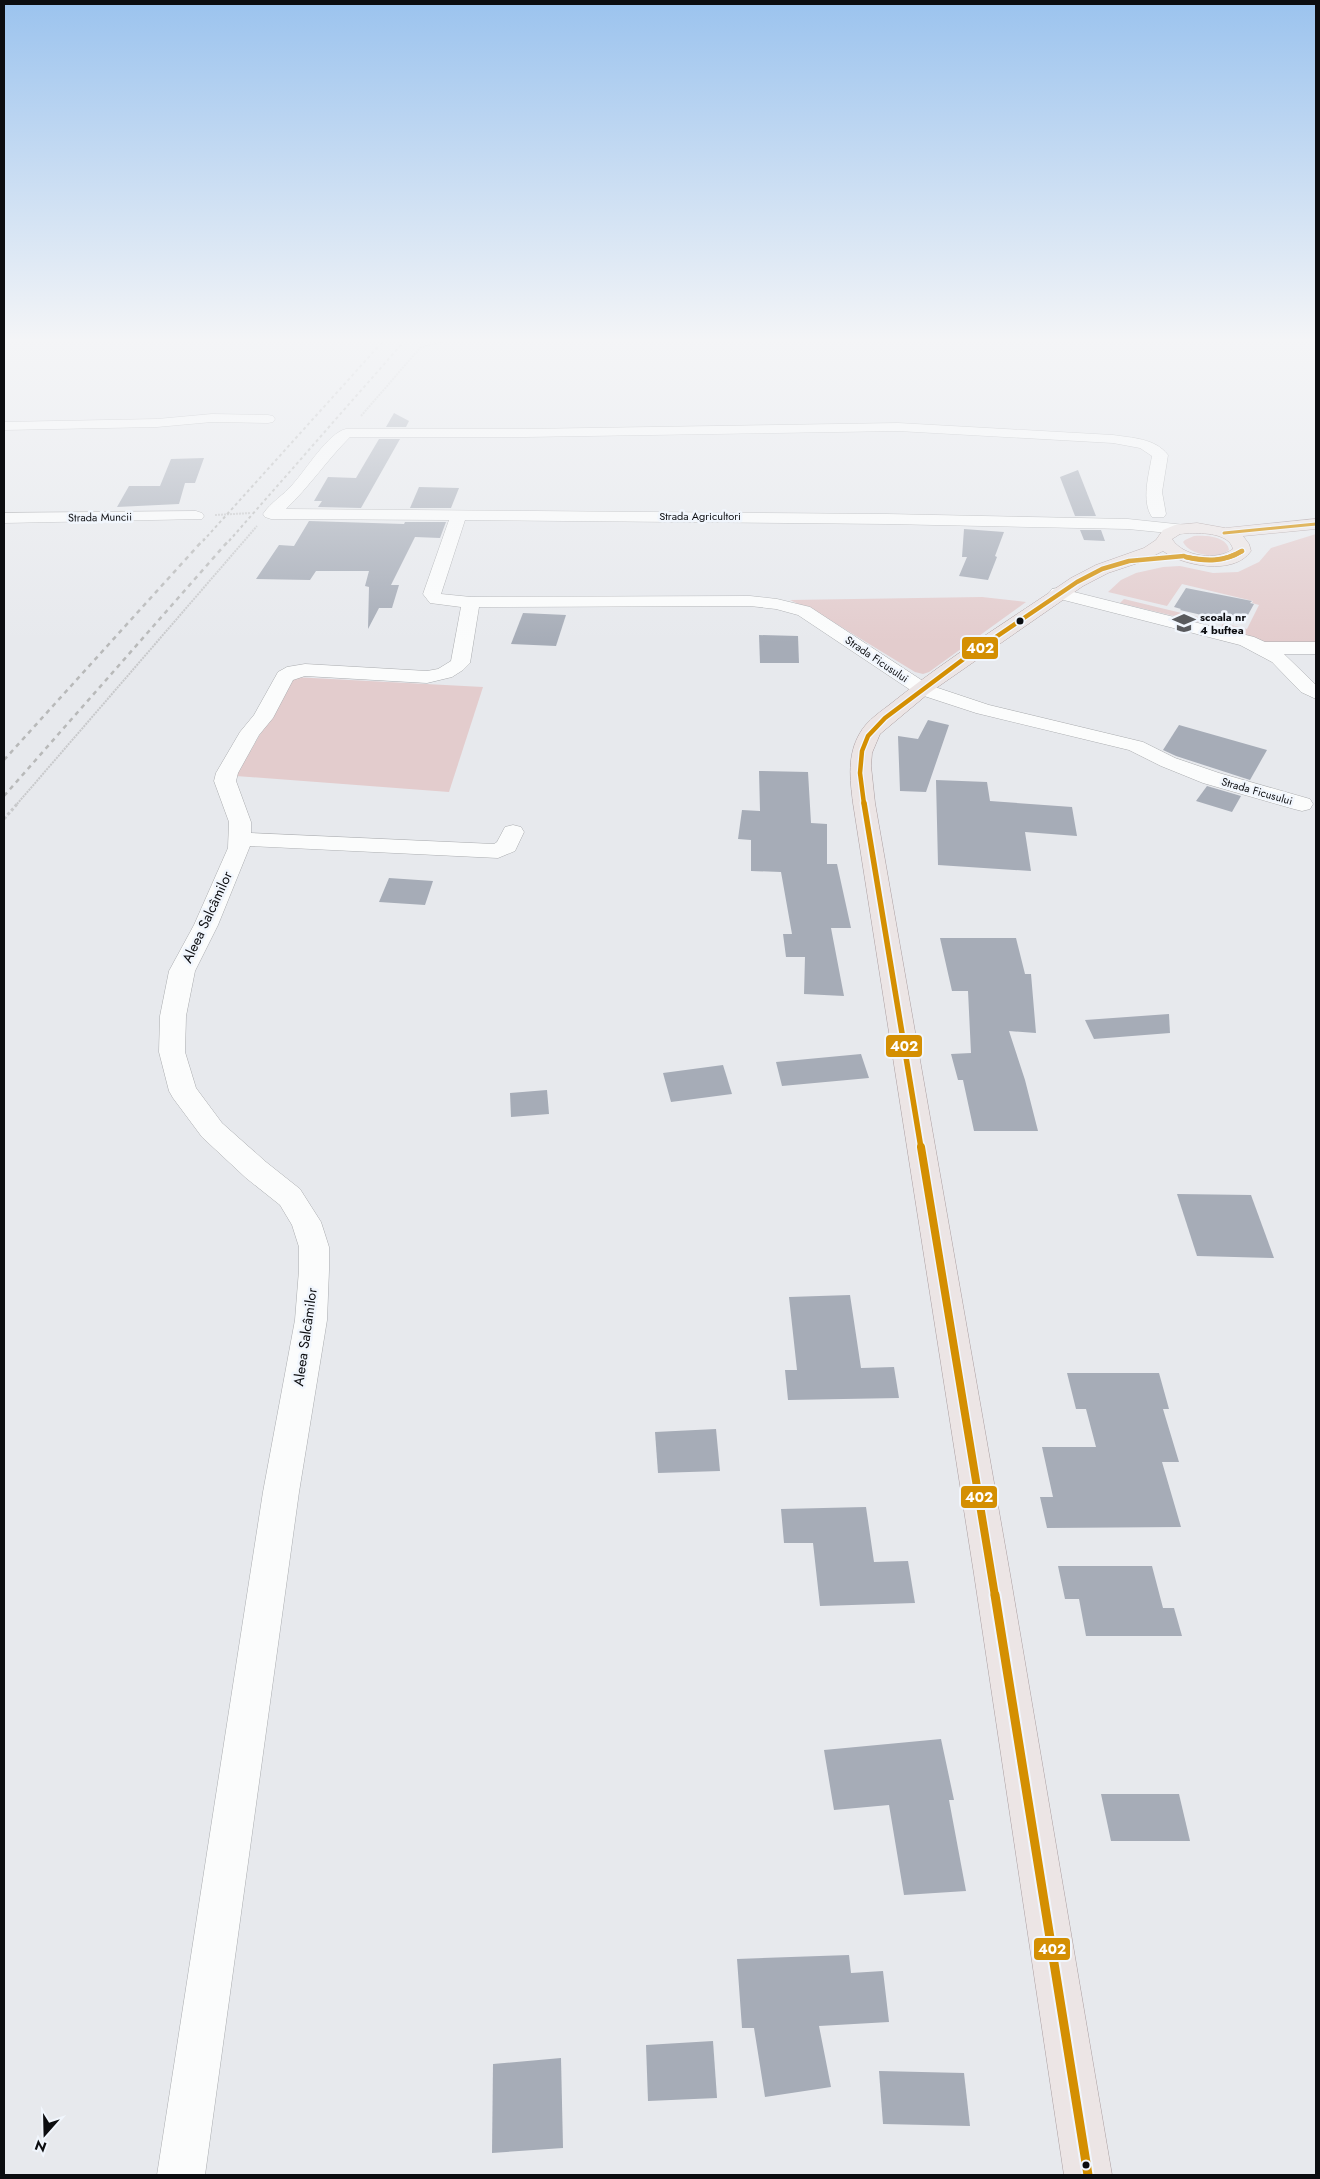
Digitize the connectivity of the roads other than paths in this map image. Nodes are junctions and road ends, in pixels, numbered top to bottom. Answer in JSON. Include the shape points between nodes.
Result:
{"nodes":[{"id":1,"x":340,"y":440,"type":"edge"},
{"id":2,"x":1116,"y":440,"type":"edge"},
{"id":3,"x":1158,"y":514,"type":"dead end"},
{"id":4,"x":459,"y":515,"type":"junction"},
{"id":5,"x":196,"y":516,"type":"road end"},
{"id":6,"x":4,"y":518,"type":"edge"},
{"id":7,"x":1309,"y":525,"type":"edge"},
{"id":8,"x":1224,"y":533,"type":"junction"},
{"id":9,"x":1170,"y":536,"type":"junction"},
{"id":10,"x":1242,"y":546,"type":"junction"},
{"id":11,"x":1184,"y":556,"type":"junction"},
{"id":12,"x":1129,"y":561,"type":"junction"},
{"id":13,"x":1058,"y":593,"type":"junction"},
{"id":14,"x":471,"y":602,"type":"junction"},
{"id":15,"x":1262,"y":648,"type":"junction"},
{"id":16,"x":1316,"y":648,"type":"edge"},
{"id":17,"x":922,"y":689,"type":"junction"},
{"id":18,"x":1316,"y":693,"type":"edge"},
{"id":19,"x":1302,"y":804,"type":"dead end"},
{"id":20,"x":513,"y":832,"type":"dead end"},
{"id":21,"x":240,"y":840,"type":"junction"},
{"id":22,"x":181,"y":2175,"type":"edge"},
{"id":23,"x":1088,"y":2175,"type":"edge"}],
"edges":[{"from":1,"to":4,"type":"street","name":"Strada Agricultori","via":[[298,489],[271,514]]},
{"from":2,"to":3,"type":"street","name":"Strada Agricultori","via":[[1143,444],[1160,455],[1154,492]]},
{"from":4,"to":9,"type":"street","name":"Strada Agricultori","via":[[1128,524]]},
{"from":4,"to":14,"type":"street","via":[[432,594],[442,601]]},
{"from":5,"to":6,"type":"street","name":"Strada Muncii"},
{"from":7,"to":8,"type":"main road"},
{"from":7,"to":10,"type":"main road"},
{"from":8,"to":9,"type":"main road","via":[[1201,528]]},
{"from":8,"to":10,"type":"main road"},
{"from":9,"to":11,"type":"main road","via":[[1172,550]]},
{"from":9,"to":12,"type":"main road","via":[[1155,549]]},
{"from":10,"to":11,"type":"main road","via":[[1239,555],[1223,560]]},
{"from":11,"to":12,"type":"main road"},
{"from":12,"to":13,"type":"main road","via":[[1102,569]]},
{"from":13,"to":15,"type":"street","via":[[1224,634]]},
{"from":13,"to":17,"type":"main road"},
{"from":14,"to":17,"type":"street","name":"Strada Ficusului","via":[[750,601],[777,604],[804,611]]},
{"from":14,"to":21,"type":"street","name":"Aleea Salcâmilor","via":[[460,663],[442,675],[427,677],[294,670],[285,676],[263,718],[250,732],[226,773],[225,781],[240,822]]},
{"from":15,"to":16,"type":"street"},
{"from":15,"to":18,"type":"street","via":[[1288,666],[1305,687]]},
{"from":17,"to":19,"type":"street","name":"Strada Ficusului","via":[[983,709],[1136,746],[1211,778]]},
{"from":17,"to":23,"type":"main road","via":[[871,731],[861,755],[861,774]]},
{"from":20,"to":21,"type":"street","via":[[507,846],[498,851]]},
{"from":21,"to":22,"type":"street","name":"Aleea Salcâmilor","via":[[240,848],[206,925],[182,971],[173,1016],[172,1052],[183,1091],[212,1130],[290,1197],[306,1222],[314,1247],[311,1320],[281,1492]]}]}
